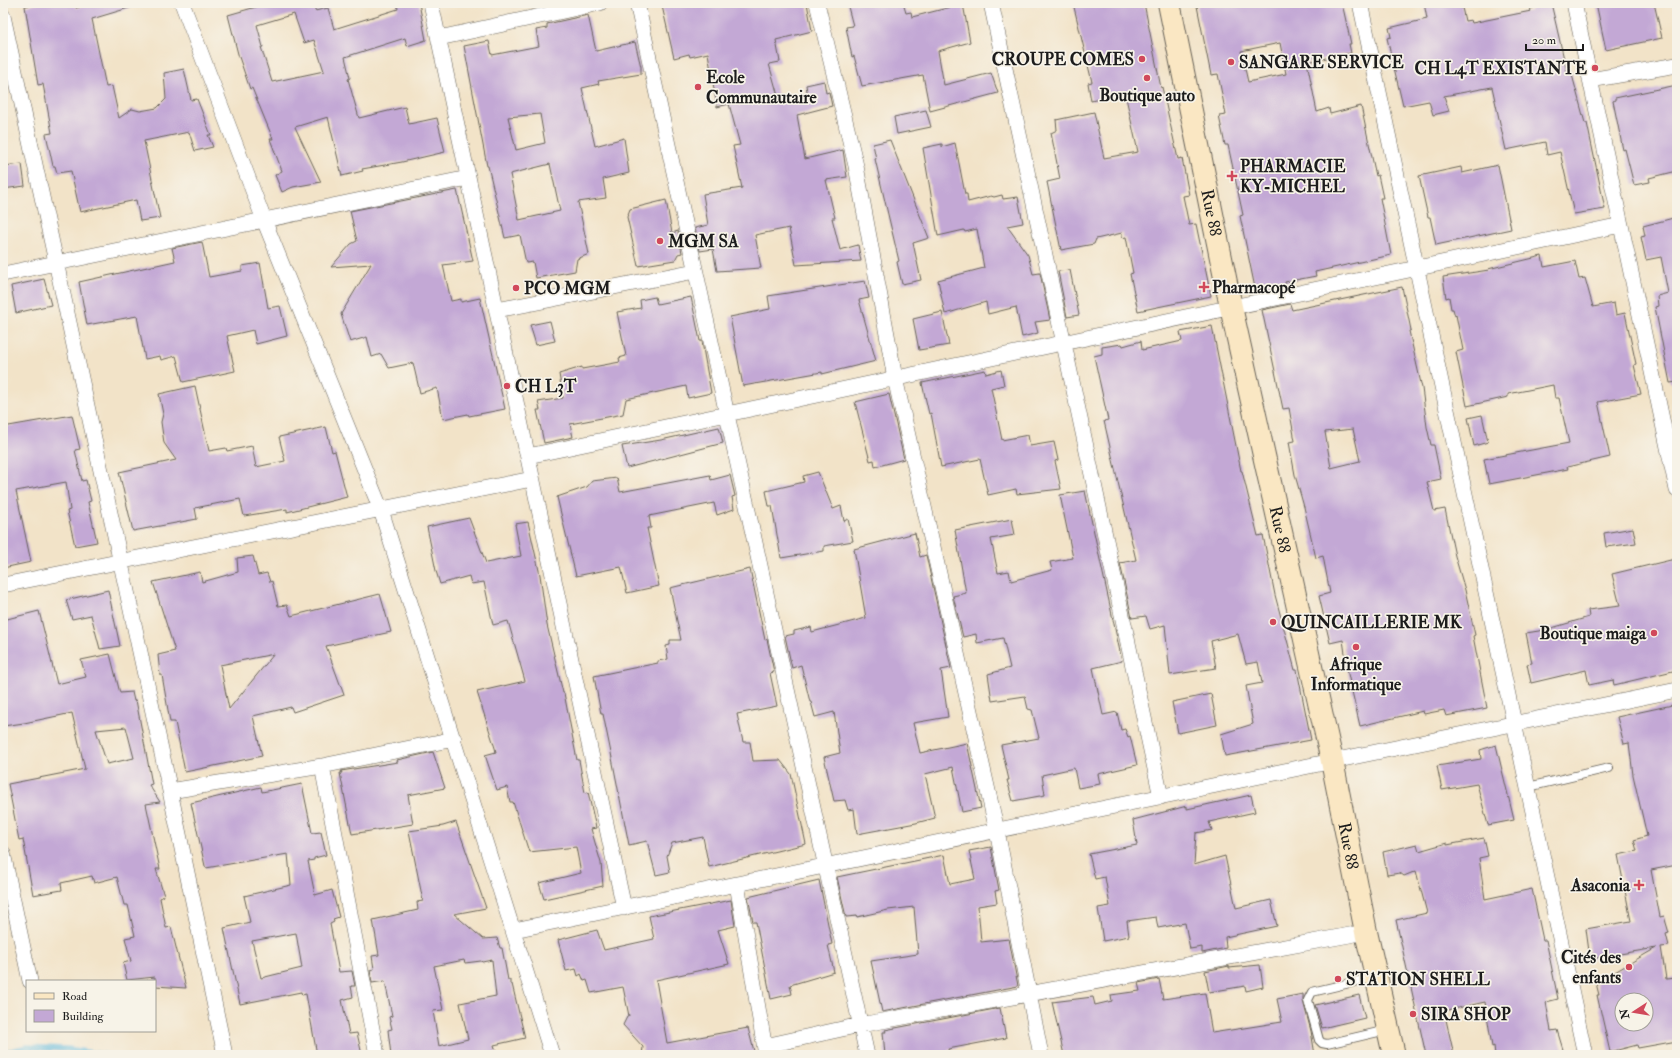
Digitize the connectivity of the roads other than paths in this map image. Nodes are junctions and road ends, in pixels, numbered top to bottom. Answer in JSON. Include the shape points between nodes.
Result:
{"nodes":[{"id":1,"x":182,"y":3,"type":"edge"},
{"id":2,"x":431,"y":3,"type":"edge"},
{"id":3,"x":600,"y":3,"type":"edge"},
{"id":4,"x":637,"y":3,"type":"edge"},
{"id":5,"x":817,"y":3,"type":"edge"},
{"id":6,"x":991,"y":3,"type":"edge"},
{"id":7,"x":1169,"y":3,"type":"edge"},
{"id":8,"x":1360,"y":3,"type":"edge"},
{"id":9,"x":1574,"y":3,"type":"edge"},
{"id":10,"x":3,"y":16,"type":"edge"},
{"id":11,"x":439,"y":38,"type":"junction"},
{"id":12,"x":1677,"y":65,"type":"edge"},
{"id":13,"x":1590,"y":80,"type":"junction"},
{"id":14,"x":468,"y":178,"type":"junction"},
{"id":15,"x":264,"y":220,"type":"junction"},
{"id":16,"x":1621,"y":225,"type":"junction"},
{"id":17,"x":56,"y":263,"type":"junction"},
{"id":18,"x":1417,"y":268,"type":"junction"},
{"id":19,"x":695,"y":271,"type":"junction"},
{"id":20,"x":3,"y":274,"type":"edge"},
{"id":21,"x":1232,"y":307,"type":"junction"},
{"id":22,"x":497,"y":310,"type":"junction"},
{"id":23,"x":1064,"y":343,"type":"junction"},
{"id":24,"x":895,"y":378,"type":"junction"},
{"id":25,"x":727,"y":414,"type":"junction"},
{"id":26,"x":528,"y":456,"type":"junction"},
{"id":27,"x":532,"y":480,"type":"junction"},
{"id":28,"x":1677,"y":490,"type":"edge"},
{"id":29,"x":381,"y":510,"type":"junction"},
{"id":30,"x":121,"y":562,"type":"junction"},
{"id":31,"x":3,"y":586,"type":"edge"},
{"id":32,"x":1677,"y":690,"type":"edge"},
{"id":33,"x":1514,"y":724,"type":"junction"},
{"id":34,"x":454,"y":739,"type":"junction"},
{"id":35,"x":1332,"y":761,"type":"junction"},
{"id":36,"x":322,"y":766,"type":"junction"},
{"id":37,"x":1609,"y":768,"type":"dead end"},
{"id":38,"x":1528,"y":787,"type":"junction"},
{"id":39,"x":170,"y":791,"type":"junction"},
{"id":40,"x":1161,"y":797,"type":"junction"},
{"id":41,"x":997,"y":831,"type":"junction"},
{"id":42,"x":3,"y":854,"type":"edge"},
{"id":43,"x":826,"y":866,"type":"junction"},
{"id":44,"x":737,"y":884,"type":"junction"},
{"id":45,"x":624,"y":908,"type":"junction"},
{"id":46,"x":514,"y":930,"type":"junction"},
{"id":47,"x":1366,"y":932,"type":"junction"},
{"id":48,"x":1376,"y":976,"type":"junction"},
{"id":49,"x":30,"y":980,"type":"edge"},
{"id":50,"x":1029,"y":993,"type":"junction"},
{"id":51,"x":860,"y":1026,"type":"junction"},
{"id":52,"x":1388,"y":1030,"type":"junction"},
{"id":53,"x":766,"y":1051,"type":"edge"},
{"id":54,"x":225,"y":1055,"type":"edge"},
{"id":55,"x":377,"y":1055,"type":"edge"},
{"id":56,"x":552,"y":1055,"type":"edge"},
{"id":57,"x":867,"y":1055,"type":"edge"},
{"id":58,"x":1041,"y":1055,"type":"edge"},
{"id":59,"x":1394,"y":1055,"type":"edge"},
{"id":60,"x":1585,"y":1055,"type":"edge"}],
"edges":[{"from":1,"to":15,"type":"street"},
{"from":2,"to":11,"type":"street"},
{"from":3,"to":11,"type":"street"},
{"from":4,"to":19,"type":"street"},
{"from":5,"to":24,"type":"street","via":[[856,166]]},
{"from":6,"to":23,"type":"street"},
{"from":7,"to":21,"type":"main road","name":"Rue 88"},
{"from":8,"to":18,"type":"street"},
{"from":9,"to":13,"type":"street"},
{"from":10,"to":17,"type":"street"},
{"from":11,"to":14,"type":"street"},
{"from":12,"to":13,"type":"street"},
{"from":13,"to":16,"type":"street"},
{"from":14,"to":15,"type":"street"},
{"from":14,"to":22,"type":"street"},
{"from":15,"to":17,"type":"street"},
{"from":15,"to":29,"type":"street"},
{"from":16,"to":18,"type":"street"},
{"from":16,"to":28,"type":"street"},
{"from":17,"to":20,"type":"street"},
{"from":17,"to":30,"type":"street"},
{"from":18,"to":21,"type":"street"},
{"from":18,"to":33,"type":"street"},
{"from":19,"to":22,"type":"street"},
{"from":19,"to":25,"type":"street"},
{"from":21,"to":23,"type":"street"},
{"from":21,"to":35,"type":"main road","name":"Rue 88"},
{"from":22,"to":26,"type":"street"},
{"from":23,"to":24,"type":"street"},
{"from":23,"to":40,"type":"street"},
{"from":24,"to":25,"type":"street"},
{"from":24,"to":41,"type":"street"},
{"from":25,"to":26,"type":"street"},
{"from":25,"to":43,"type":"street"},
{"from":26,"to":27,"type":"street"},
{"from":27,"to":29,"type":"street"},
{"from":27,"to":45,"type":"street"},
{"from":29,"to":30,"type":"street"},
{"from":29,"to":34,"type":"street"},
{"from":30,"to":31,"type":"street"},
{"from":30,"to":39,"type":"street"},
{"from":32,"to":33,"type":"street"},
{"from":33,"to":35,"type":"street"},
{"from":33,"to":38,"type":"street"},
{"from":34,"to":36,"type":"street"},
{"from":34,"to":46,"type":"street"},
{"from":35,"to":40,"type":"street"},
{"from":35,"to":47,"type":"main road","name":"Rue 88"},
{"from":36,"to":39,"type":"street"},
{"from":36,"to":55,"type":"street"},
{"from":37,"to":38,"type":"lane"},
{"from":38,"to":60,"type":"street"},
{"from":39,"to":54,"type":"street"},
{"from":40,"to":41,"type":"street"},
{"from":41,"to":43,"type":"street"},
{"from":41,"to":50,"type":"street"},
{"from":42,"to":49,"type":"street"},
{"from":43,"to":44,"type":"street"},
{"from":43,"to":51,"type":"street"},
{"from":44,"to":45,"type":"street"},
{"from":44,"to":53,"type":"street"},
{"from":45,"to":46,"type":"street"},
{"from":46,"to":56,"type":"street"},
{"from":47,"to":48,"type":"main road","name":"Rue 88"},
{"from":47,"to":50,"type":"street"},
{"from":48,"to":52,"type":"main road","name":"Rue 88"},
{"from":48,"to":52,"type":"lane","via":[[1312,992],[1308,1000],[1322,1043]]},
{"from":50,"to":51,"type":"street"},
{"from":50,"to":58,"type":"street"},
{"from":51,"to":53,"type":"street"},
{"from":51,"to":57,"type":"street"},
{"from":52,"to":59,"type":"main road","name":"Rue 88"}]}
